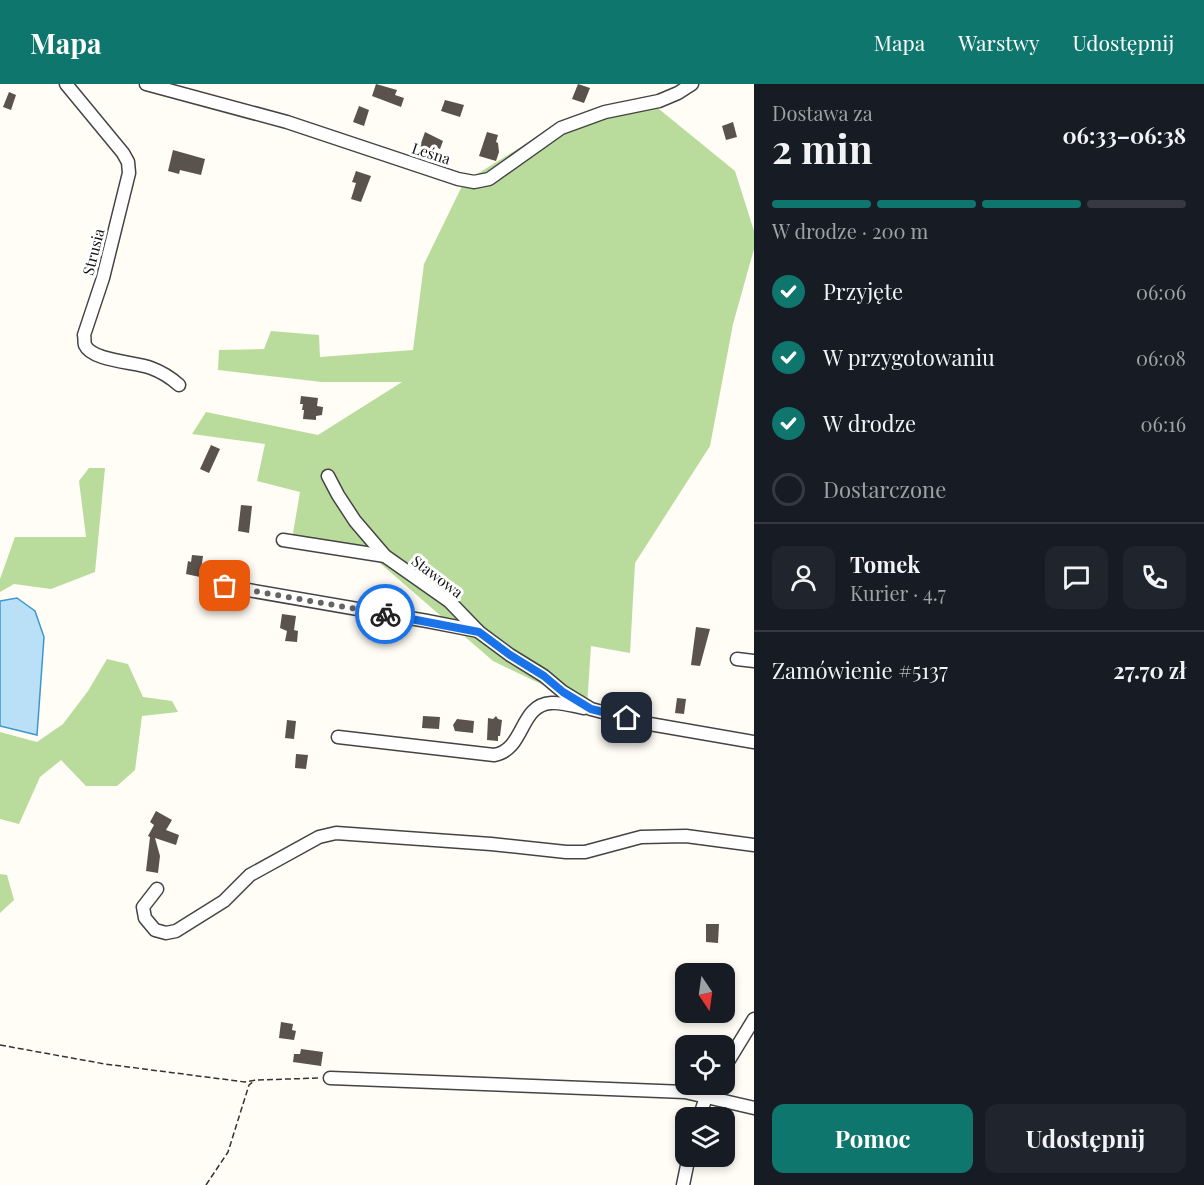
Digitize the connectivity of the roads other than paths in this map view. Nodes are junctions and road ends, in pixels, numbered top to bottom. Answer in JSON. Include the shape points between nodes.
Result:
{"nodes":[{"id":1,"x":66,"y":84,"type":"edge"},
{"id":2,"x":146,"y":84,"type":"edge"},
{"id":3,"x":692,"y":84,"type":"edge"},
{"id":4,"x":160,"y":86,"type":"edge"},
{"id":5,"x":179,"y":385,"type":"dead end"},
{"id":6,"x":328,"y":476,"type":"dead end"},
{"id":7,"x":283,"y":540,"type":"dead end"},
{"id":8,"x":385,"y":556,"type":"junction"},
{"id":9,"x":225,"y":586,"type":"dead end"},
{"id":10,"x":479,"y":632,"type":"junction"},
{"id":11,"x":737,"y":659,"type":"dead end"},
{"id":12,"x":754,"y":661,"type":"edge"},
{"id":13,"x":591,"y":709,"type":"junction"},
{"id":14,"x":338,"y":737,"type":"dead end"},
{"id":15,"x":754,"y":742,"type":"edge"},
{"id":16,"x":754,"y":845,"type":"edge"},
{"id":17,"x":157,"y":889,"type":"dead end"},
{"id":18,"x":754,"y":1019,"type":"edge"},
{"id":19,"x":735,"y":1050,"type":"edge"},
{"id":20,"x":330,"y":1078,"type":"road end"},
{"id":21,"x":706,"y":1097,"type":"junction"},
{"id":22,"x":703,"y":1107,"type":"edge"},
{"id":23,"x":754,"y":1108,"type":"edge"},
{"id":24,"x":687,"y":1167,"type":"edge"},
{"id":25,"x":683,"y":1185,"type":"edge"}],
"edges":[{"from":1,"to":5,"type":"street","name":"Strusia","via":[[123,153],[129,173],[103,278],[84,335],[85,345],[101,357],[167,374]]},
{"from":2,"to":4,"type":"street","name":"Leśna"},
{"from":3,"to":4,"type":"street","name":"Leśna","via":[[659,101],[605,112],[561,128],[489,179],[474,182]]},
{"from":6,"to":8,"type":"street","name":"Stawowa","via":[[355,521]]},
{"from":7,"to":8,"type":"street"},
{"from":8,"to":10,"type":"street","name":"Stawowa","via":[[449,602]]},
{"from":9,"to":10,"type":"street"},
{"from":10,"to":13,"type":"street","name":"Stawowa"},
{"from":11,"to":12,"type":"street"},
{"from":13,"to":14,"type":"street","via":[[543,704],[533,709],[509,749],[494,754]]},
{"from":13,"to":15,"type":"street","name":"Stawowa","via":[[644,723]]},
{"from":16,"to":17,"type":"street","via":[[686,836],[641,837],[585,852],[567,852],[336,833],[320,837],[250,875],[224,900],[176,931],[166,933],[155,930],[145,918],[143,906]]},
{"from":18,"to":19,"type":"street"},
{"from":20,"to":21,"type":"street","via":[[686,1092]]},
{"from":21,"to":22,"type":"street"},
{"from":21,"to":23,"type":"street"},
{"from":24,"to":25,"type":"street"}]}
